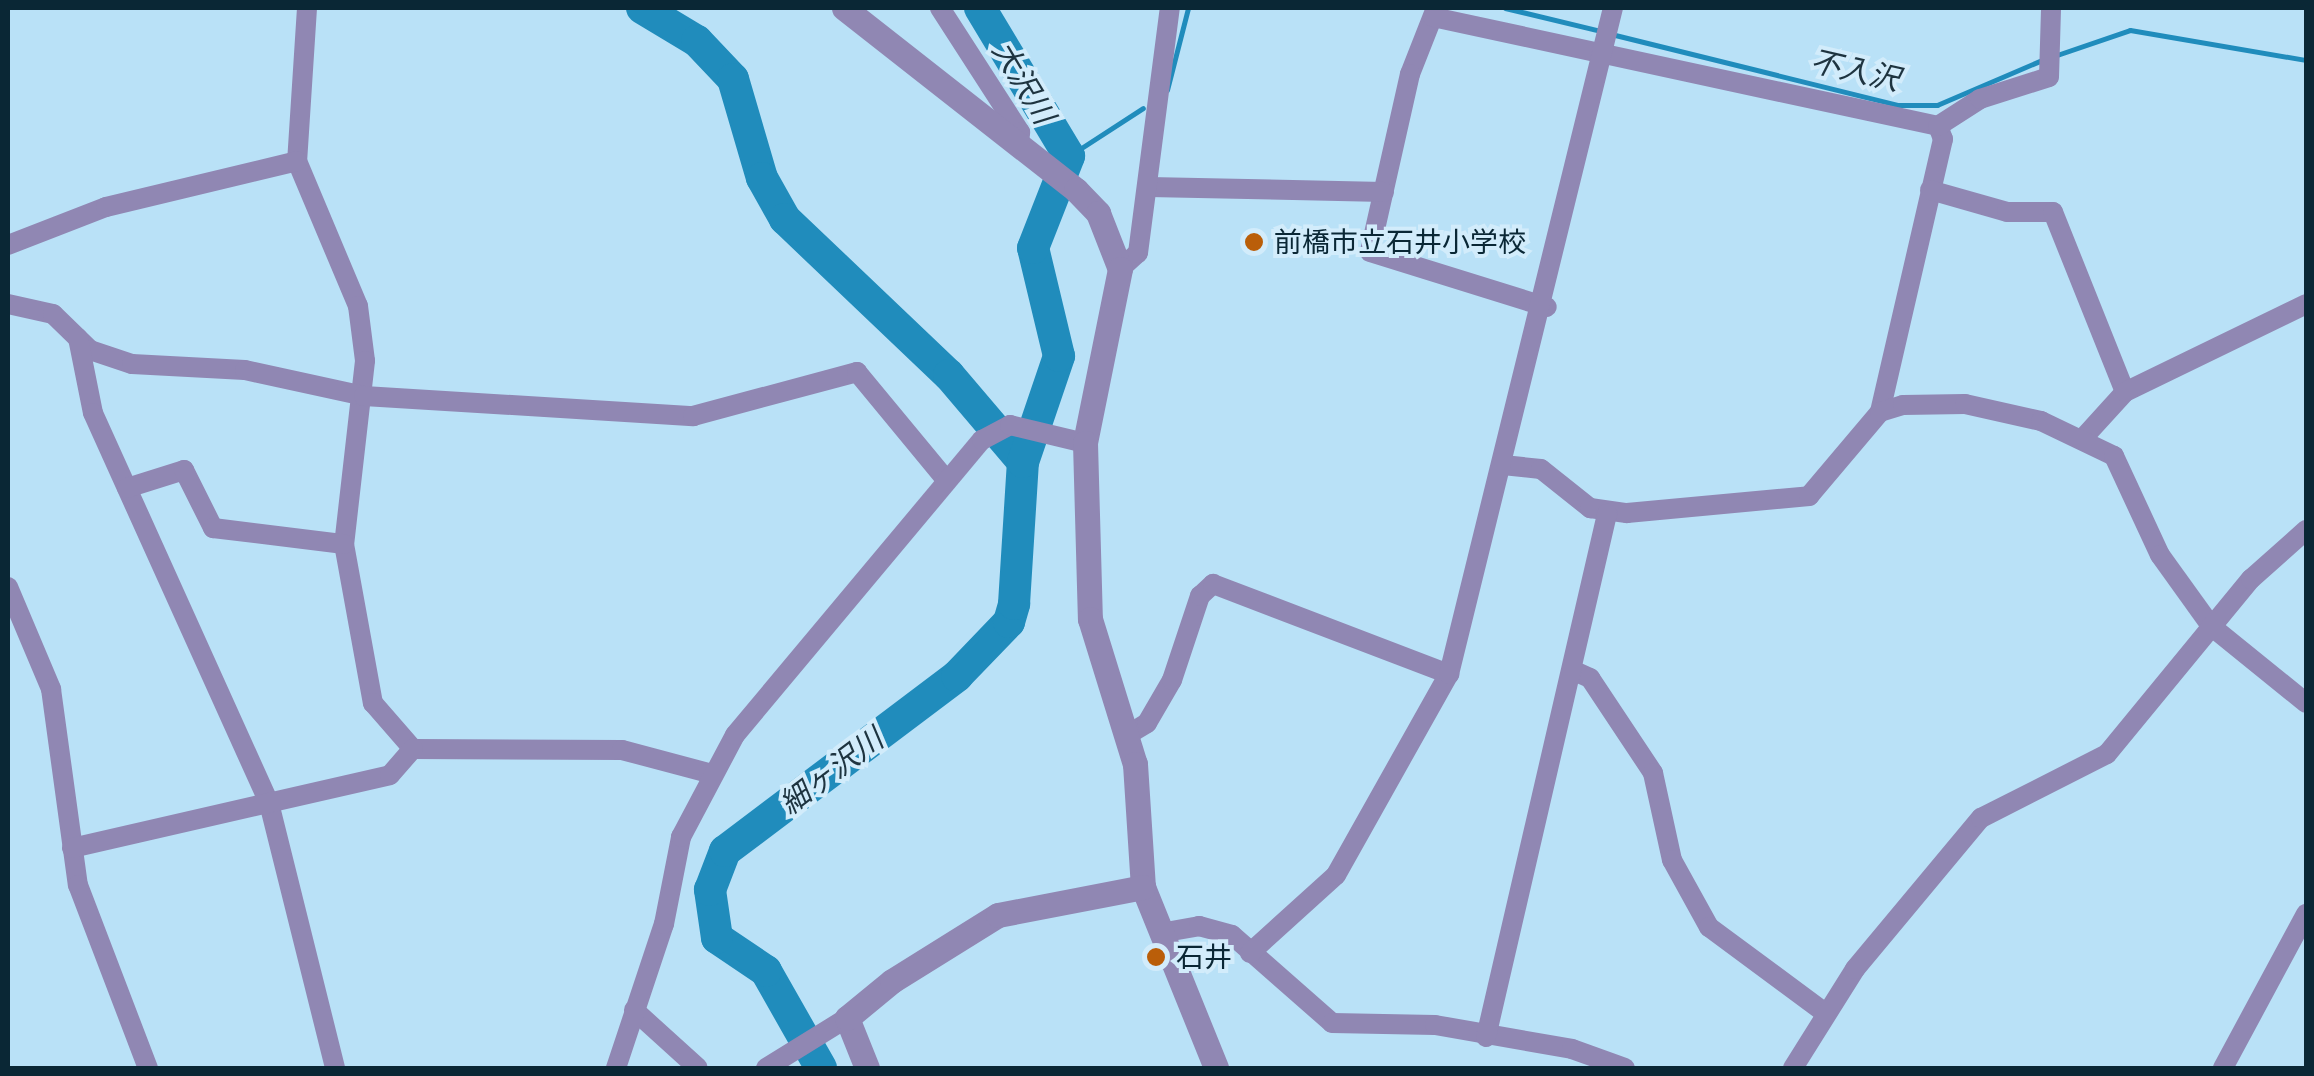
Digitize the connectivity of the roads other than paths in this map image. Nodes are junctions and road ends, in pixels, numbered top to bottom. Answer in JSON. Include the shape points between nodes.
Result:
{"nodes":[{"id":1,"x":307,"y":8,"type":"edge"},
{"id":2,"x":844,"y":8,"type":"edge"},
{"id":3,"x":940,"y":8,"type":"edge"},
{"id":4,"x":1170,"y":8,"type":"edge"},
{"id":5,"x":1613,"y":8,"type":"edge"},
{"id":6,"x":2050,"y":8,"type":"edge"},
{"id":7,"x":1434,"y":12,"type":"edge"},
{"id":8,"x":1602,"y":55,"type":"junction"},
{"id":9,"x":1938,"y":126,"type":"junction"},
{"id":10,"x":1019,"y":146,"type":"junction"},
{"id":11,"x":297,"y":161,"type":"junction"},
{"id":12,"x":1149,"y":187,"type":"junction"},
{"id":13,"x":1930,"y":190,"type":"junction"},
{"id":14,"x":1384,"y":192,"type":"junction"},
{"id":15,"x":8,"y":245,"type":"edge"},
{"id":16,"x":1120,"y":269,"type":"junction"},
{"id":17,"x":8,"y":304,"type":"edge"},
{"id":18,"x":2306,"y":304,"type":"edge"},
{"id":19,"x":1547,"y":306,"type":"junction"},
{"id":20,"x":78,"y":337,"type":"junction"},
{"id":21,"x":2125,"y":392,"type":"junction"},
{"id":22,"x":364,"y":396,"type":"junction"},
{"id":23,"x":1880,"y":412,"type":"junction"},
{"id":24,"x":2084,"y":437,"type":"junction"},
{"id":25,"x":1085,"y":443,"type":"junction"},
{"id":26,"x":1503,"y":465,"type":"junction"},
{"id":27,"x":944,"y":476,"type":"junction"},
{"id":28,"x":127,"y":488,"type":"junction"},
{"id":29,"x":1608,"y":514,"type":"junction"},
{"id":30,"x":2306,"y":530,"type":"edge"},
{"id":31,"x":344,"y":544,"type":"junction"},
{"id":32,"x":8,"y":587,"type":"edge"},
{"id":33,"x":2210,"y":626,"type":"junction"},
{"id":34,"x":1572,"y":670,"type":"junction"},
{"id":35,"x":1449,"y":674,"type":"junction"},
{"id":36,"x":2306,"y":703,"type":"edge"},
{"id":37,"x":1129,"y":734,"type":"junction"},
{"id":38,"x":413,"y":749,"type":"junction"},
{"id":39,"x":712,"y":774,"type":"junction"},
{"id":40,"x":269,"y":803,"type":"junction"},
{"id":41,"x":72,"y":848,"type":"junction"},
{"id":42,"x":1143,"y":887,"type":"junction"},
{"id":43,"x":2306,"y":914,"type":"edge"},
{"id":44,"x":1160,"y":933,"type":"junction"},
{"id":45,"x":1250,"y":952,"type":"junction"},
{"id":46,"x":634,"y":1010,"type":"junction"},
{"id":47,"x":1824,"y":1012,"type":"junction"},
{"id":48,"x":837,"y":1024,"type":"junction"},
{"id":49,"x":1486,"y":1036,"type":"junction"},
{"id":50,"x":148,"y":1068,"type":"edge"},
{"id":51,"x":335,"y":1068,"type":"edge"},
{"id":52,"x":616,"y":1068,"type":"edge"},
{"id":53,"x":698,"y":1068,"type":"edge"},
{"id":54,"x":766,"y":1068,"type":"edge"},
{"id":55,"x":867,"y":1068,"type":"edge"},
{"id":56,"x":1216,"y":1068,"type":"edge"},
{"id":57,"x":1625,"y":1068,"type":"edge"},
{"id":58,"x":1793,"y":1068,"type":"edge"},
{"id":59,"x":2224,"y":1068,"type":"edge"}],
"edges":[{"from":1,"to":11,"type":"street"},
{"from":2,"to":10,"type":"street"},
{"from":3,"to":10,"type":"street","via":[[1020,132]]},
{"from":4,"to":12,"type":"street"},
{"from":5,"to":8,"type":"street"},
{"from":6,"to":9,"type":"street","via":[[2050,76],[1980,98]]},
{"from":7,"to":8,"type":"street"},
{"from":7,"to":14,"type":"street"},
{"from":8,"to":9,"type":"street"},
{"from":8,"to":19,"type":"street"},
{"from":9,"to":13,"type":"street"},
{"from":10,"to":16,"type":"street","via":[[1098,213]]},
{"from":11,"to":15,"type":"street","via":[[54,222]]},
{"from":11,"to":22,"type":"street","via":[[358,306]]},
{"from":12,"to":14,"type":"street"},
{"from":12,"to":16,"type":"street","via":[[1138,252]]},
{"from":13,"to":21,"type":"street","via":[[2008,212],[2053,212]]},
{"from":13,"to":23,"type":"street"},
{"from":14,"to":19,"type":"street","via":[[1370,252]]},
{"from":16,"to":25,"type":"street"},
{"from":17,"to":20,"type":"street","via":[[53,314]]},
{"from":18,"to":21,"type":"street"},
{"from":19,"to":26,"type":"street"},
{"from":20,"to":22,"type":"street","via":[[132,364],[245,370]]},
{"from":20,"to":28,"type":"street","via":[[93,413]]},
{"from":21,"to":24,"type":"street"},
{"from":22,"to":27,"type":"street","via":[[693,416],[857,372]]},
{"from":22,"to":31,"type":"street"},
{"from":23,"to":24,"type":"street","via":[[1966,404]]},
{"from":23,"to":29,"type":"street","via":[[1809,496]]},
{"from":24,"to":33,"type":"street","via":[[2122,466],[2160,555]]},
{"from":25,"to":27,"type":"street","via":[[1041,430],[982,440]]},
{"from":25,"to":37,"type":"street","via":[[1090,618]]},
{"from":26,"to":29,"type":"street","via":[[1542,469]]},
{"from":26,"to":35,"type":"street"},
{"from":27,"to":39,"type":"street"},
{"from":28,"to":31,"type":"street","via":[[184,470],[213,528]]},
{"from":28,"to":40,"type":"street"},
{"from":29,"to":34,"type":"street"},
{"from":30,"to":33,"type":"street"},
{"from":31,"to":38,"type":"street","via":[[372,702]]},
{"from":32,"to":41,"type":"street","via":[[51,690]]},
{"from":33,"to":36,"type":"street"},
{"from":33,"to":47,"type":"street","via":[[2107,754],[1981,818]]},
{"from":34,"to":47,"type":"street","via":[[1590,678],[1654,773],[1672,860],[1709,927]]},
{"from":34,"to":49,"type":"street"},
{"from":35,"to":37,"type":"street","via":[[1213,584],[1200,596],[1172,680],[1147,723]]},
{"from":35,"to":45,"type":"street","via":[[1336,875]]},
{"from":37,"to":42,"type":"street"},
{"from":38,"to":39,"type":"street","via":[[622,750]]},
{"from":38,"to":40,"type":"street","via":[[390,775]]},
{"from":39,"to":46,"type":"street","via":[[681,837]]},
{"from":40,"to":41,"type":"street"},
{"from":40,"to":51,"type":"street"},
{"from":41,"to":50,"type":"street"},
{"from":42,"to":44,"type":"street"},
{"from":42,"to":48,"type":"street","via":[[998,916]]},
{"from":43,"to":59,"type":"street"},
{"from":44,"to":45,"type":"street","via":[[1199,926],[1232,936]]},
{"from":44,"to":56,"type":"street"},
{"from":45,"to":49,"type":"street","via":[[1332,1022],[1381,1019]]},
{"from":46,"to":52,"type":"street"},
{"from":46,"to":53,"type":"street"},
{"from":47,"to":58,"type":"street"},
{"from":48,"to":54,"type":"street"},
{"from":48,"to":55,"type":"street"},
{"from":49,"to":57,"type":"street","via":[[1572,1049]]}]}
